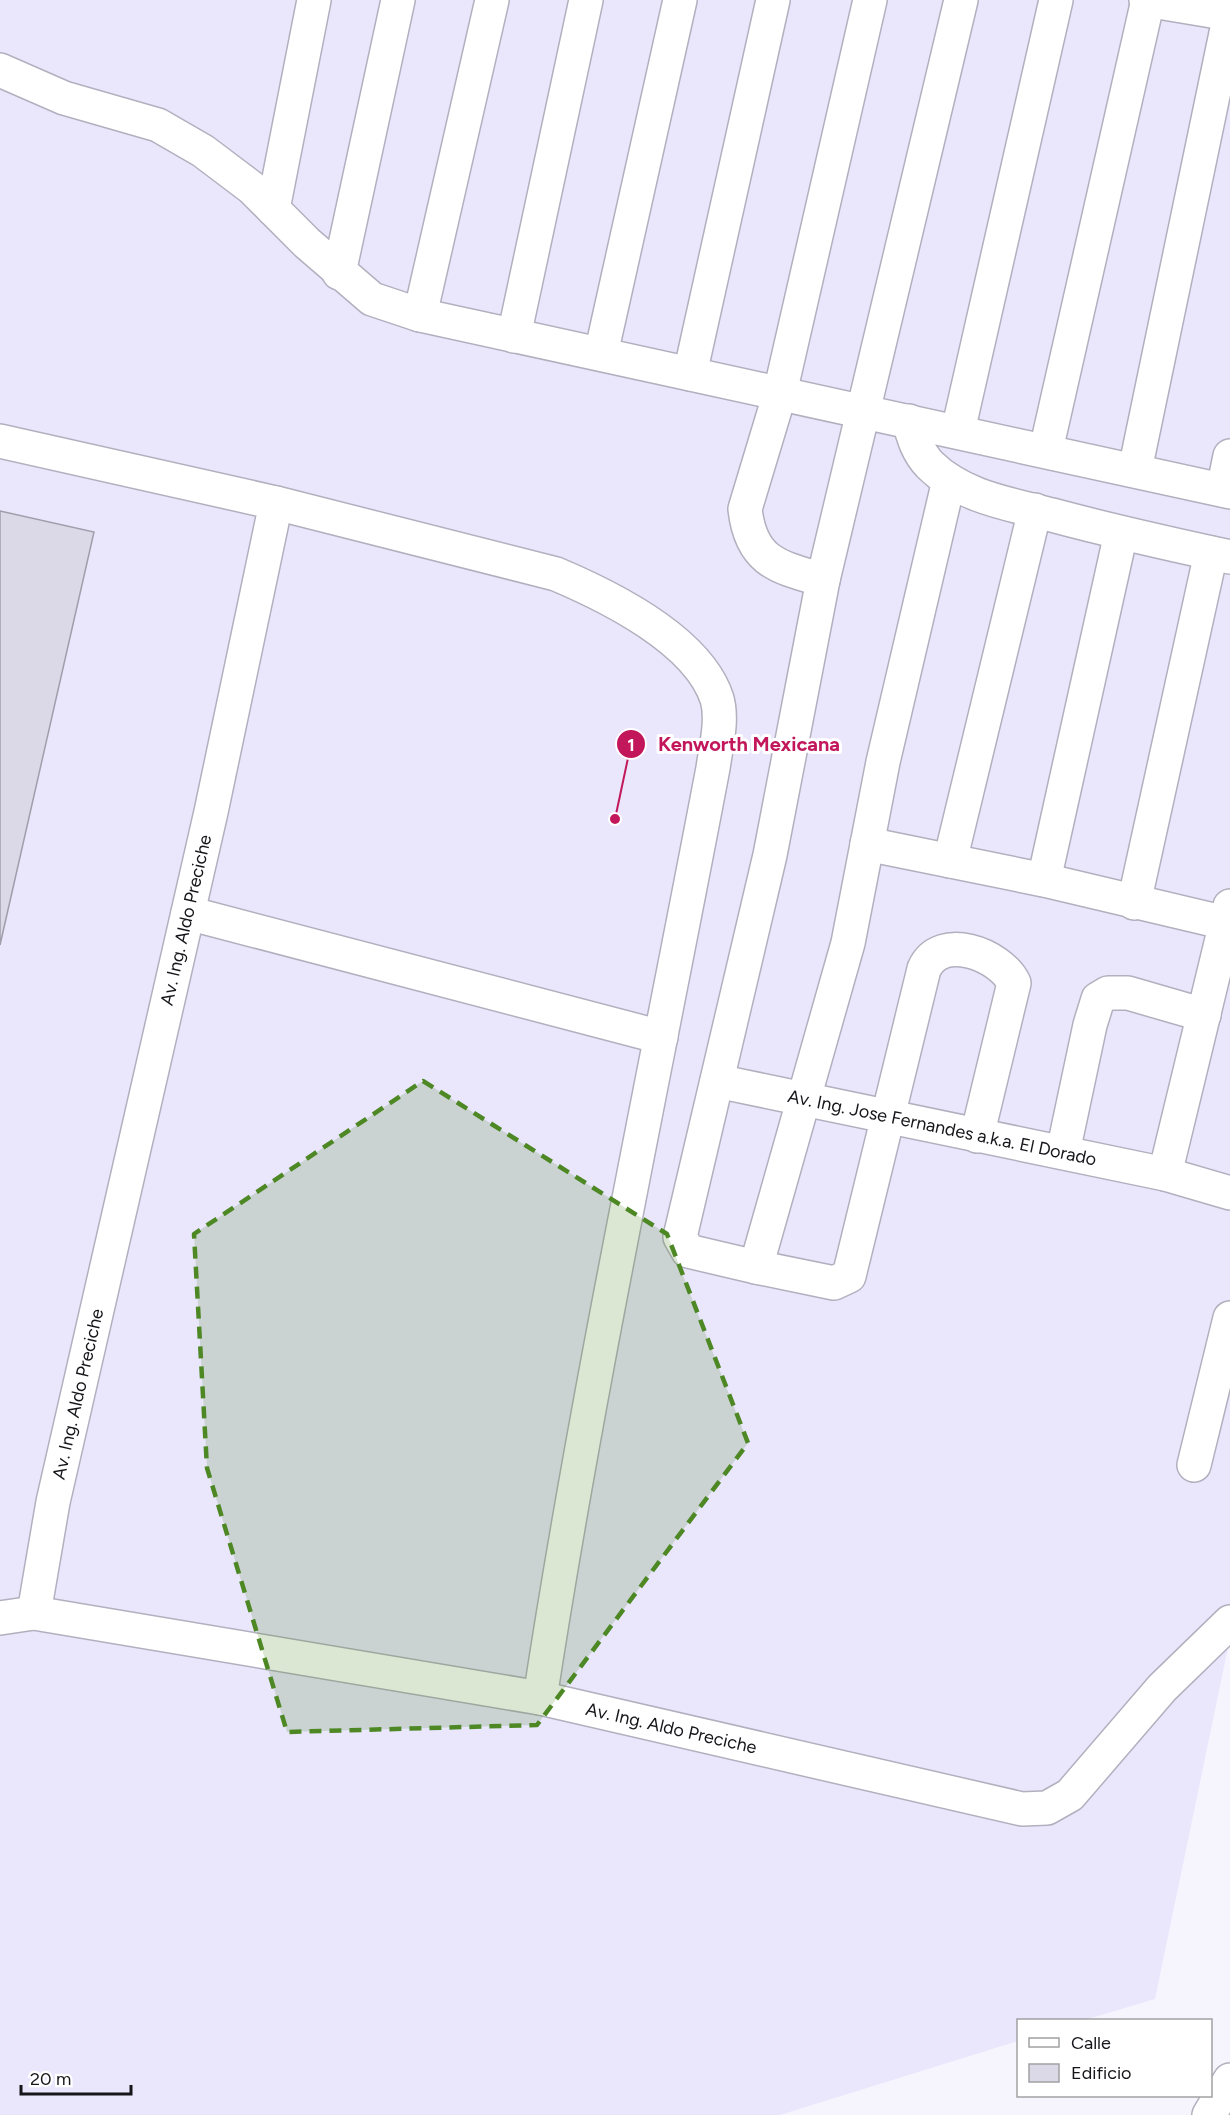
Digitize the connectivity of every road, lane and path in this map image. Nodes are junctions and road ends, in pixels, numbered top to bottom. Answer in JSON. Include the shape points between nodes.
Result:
{"nodes":[{"id":1,"x":314,"y":0,"type":"edge"},
{"id":2,"x":398,"y":0,"type":"edge"},
{"id":3,"x":492,"y":0,"type":"edge"},
{"id":4,"x":586,"y":0,"type":"edge"},
{"id":5,"x":680,"y":0,"type":"edge"},
{"id":6,"x":773,"y":0,"type":"edge"},
{"id":7,"x":870,"y":0,"type":"edge"},
{"id":8,"x":961,"y":0,"type":"edge"},
{"id":9,"x":1056,"y":0,"type":"edge"},
{"id":10,"x":1147,"y":0,"type":"edge"},
{"id":11,"x":1230,"y":14,"type":"edge"},
{"id":12,"x":0,"y":70,"type":"edge"},
{"id":13,"x":273,"y":209,"type":"junction"},
{"id":14,"x":339,"y":273,"type":"junction"},
{"id":15,"x":420,"y":315,"type":"junction"},
{"id":16,"x":514,"y":336,"type":"junction"},
{"id":17,"x":601,"y":354,"type":"junction"},
{"id":18,"x":690,"y":374,"type":"junction"},
{"id":19,"x":780,"y":393,"type":"junction"},
{"id":20,"x":865,"y":411,"type":"junction"},
{"id":21,"x":909,"y":421,"type":"junction"},
{"id":22,"x":958,"y":431,"type":"junction"},
{"id":23,"x":0,"y":441,"type":"edge"},
{"id":24,"x":1046,"y":450,"type":"junction"},
{"id":25,"x":1230,"y":456,"type":"edge"},
{"id":26,"x":1135,"y":470,"type":"junction"},
{"id":27,"x":949,"y":480,"type":"junction"},
{"id":28,"x":1226,"y":491,"type":"edge"},
{"id":29,"x":276,"y":502,"type":"junction"},
{"id":30,"x":1035,"y":510,"type":"junction"},
{"id":31,"x":1120,"y":533,"type":"junction"},
{"id":32,"x":1221,"y":555,"type":"edge"},
{"id":33,"x":823,"y":580,"type":"junction"},
{"id":34,"x":867,"y":844,"type":"junction"},
{"id":35,"x":950,"y":861,"type":"junction"},
{"id":36,"x":1044,"y":880,"type":"junction"},
{"id":37,"x":1134,"y":903,"type":"junction"},
{"id":38,"x":188,"y":913,"type":"junction"},
{"id":39,"x":1229,"y":918,"type":"edge"},
{"id":40,"x":1204,"y":1015,"type":"junction"},
{"id":41,"x":661,"y":1037,"type":"junction"},
{"id":42,"x":717,"y":1081,"type":"junction"},
{"id":43,"x":801,"y":1098,"type":"junction"},
{"id":44,"x":887,"y":1118,"type":"junction"},
{"id":45,"x":977,"y":1136,"type":"junction"},
{"id":46,"x":1063,"y":1152,"type":"junction"},
{"id":47,"x":1165,"y":1174,"type":"junction"},
{"id":48,"x":1230,"y":1193,"type":"edge"},
{"id":49,"x":756,"y":1267,"type":"junction"},
{"id":50,"x":1230,"y":1318,"type":"edge"},
{"id":51,"x":1194,"y":1465,"type":"dead end"},
{"id":52,"x":34,"y":1613,"type":"junction"},
{"id":53,"x":0,"y":1618,"type":"edge"},
{"id":54,"x":1230,"y":1622,"type":"edge"},
{"id":55,"x":540,"y":1698,"type":"junction"},
{"id":56,"x":1230,"y":2080,"type":"edge"},
{"id":57,"x":1209,"y":2115,"type":"edge"}],
"edges":[{"from":1,"to":13,"type":"street"},
{"from":2,"to":14,"type":"street"},
{"from":3,"to":15,"type":"street"},
{"from":4,"to":16,"type":"street"},
{"from":5,"to":17,"type":"street"},
{"from":6,"to":18,"type":"street"},
{"from":7,"to":19,"type":"street"},
{"from":8,"to":20,"type":"street"},
{"from":9,"to":22,"type":"street"},
{"from":10,"to":11,"type":"street"},
{"from":10,"to":24,"type":"street"},
{"from":11,"to":26,"type":"street"},
{"from":12,"to":13,"type":"street","via":[[64,98],[158,125],[203,151]]},
{"from":13,"to":14,"type":"street"},
{"from":14,"to":15,"type":"street","via":[[372,299]]},
{"from":15,"to":16,"type":"street"},
{"from":16,"to":17,"type":"street"},
{"from":17,"to":18,"type":"street"},
{"from":18,"to":19,"type":"street"},
{"from":19,"to":20,"type":"street"},
{"from":19,"to":33,"type":"street","via":[[745,509],[747,526],[755,547],[776,567]]},
{"from":20,"to":21,"type":"street"},
{"from":20,"to":33,"type":"street"},
{"from":21,"to":22,"type":"street"},
{"from":21,"to":27,"type":"street","via":[[921,453]]},
{"from":22,"to":24,"type":"street"},
{"from":23,"to":29,"type":"street"},
{"from":24,"to":26,"type":"street"},
{"from":25,"to":28,"type":"street"},
{"from":26,"to":28,"type":"street"},
{"from":27,"to":30,"type":"street","via":[[975,493]]},
{"from":27,"to":34,"type":"street"},
{"from":29,"to":38,"type":"street","name":"Av. Ing. Aldo Preciche"},
{"from":29,"to":41,"type":"street","via":[[556,574],[636,612],[685,653],[706,677],[717,700],[713,768]]},
{"from":30,"to":31,"type":"street"},
{"from":30,"to":35,"type":"street"},
{"from":31,"to":32,"type":"street"},
{"from":31,"to":36,"type":"street"},
{"from":32,"to":37,"type":"street"},
{"from":33,"to":42,"type":"street","via":[[770,855]]},
{"from":34,"to":35,"type":"street"},
{"from":34,"to":43,"type":"street","via":[[848,943]]},
{"from":35,"to":36,"type":"street"},
{"from":36,"to":37,"type":"street"},
{"from":37,"to":39,"type":"street"},
{"from":38,"to":41,"type":"street"},
{"from":38,"to":52,"type":"street","name":"Av. Ing. Aldo Preciche","via":[[53,1502]]},
{"from":39,"to":40,"type":"street"},
{"from":40,"to":46,"type":"street","via":[[1128,993],[1108,993],[1098,999]]},
{"from":40,"to":47,"type":"street"},
{"from":41,"to":55,"type":"street","via":[[577,1464]]},
{"from":42,"to":43,"type":"street","name":"Av. Ing. Jose Fernandes a.k.a. El Dorado"},
{"from":42,"to":49,"type":"street","via":[[682,1245],[688,1251]]},
{"from":43,"to":44,"type":"street","name":"Av. Ing. Jose Fernandes a.k.a. El Dorado"},
{"from":43,"to":49,"type":"street"},
{"from":44,"to":45,"type":"street","name":"Av. Ing. Jose Fernandes a.k.a. El Dorado"},
{"from":44,"to":45,"type":"street","via":[[928,959],[938,953],[968,951],[999,964],[1014,983]]},
{"from":44,"to":49,"type":"street","via":[[849,1276],[834,1283]]},
{"from":45,"to":46,"type":"street","name":"Av. Ing. Jose Fernandes a.k.a. El Dorado"},
{"from":46,"to":47,"type":"street","name":"Av. Ing. Jose Fernandes a.k.a. El Dorado"},
{"from":47,"to":48,"type":"street","name":"Av. Ing. Jose Fernandes a.k.a. El Dorado"},
{"from":50,"to":51,"type":"street"},
{"from":52,"to":53,"type":"street","name":"Av. Ing. Aldo Preciche"},
{"from":52,"to":55,"type":"street","name":"Av. Ing. Aldo Preciche"},
{"from":54,"to":55,"type":"street","name":"Av. Ing. Aldo Preciche","via":[[1162,1688],[1070,1795],[1047,1808],[1022,1809],[993,1803]]},
{"from":56,"to":57,"type":"street"}]}
